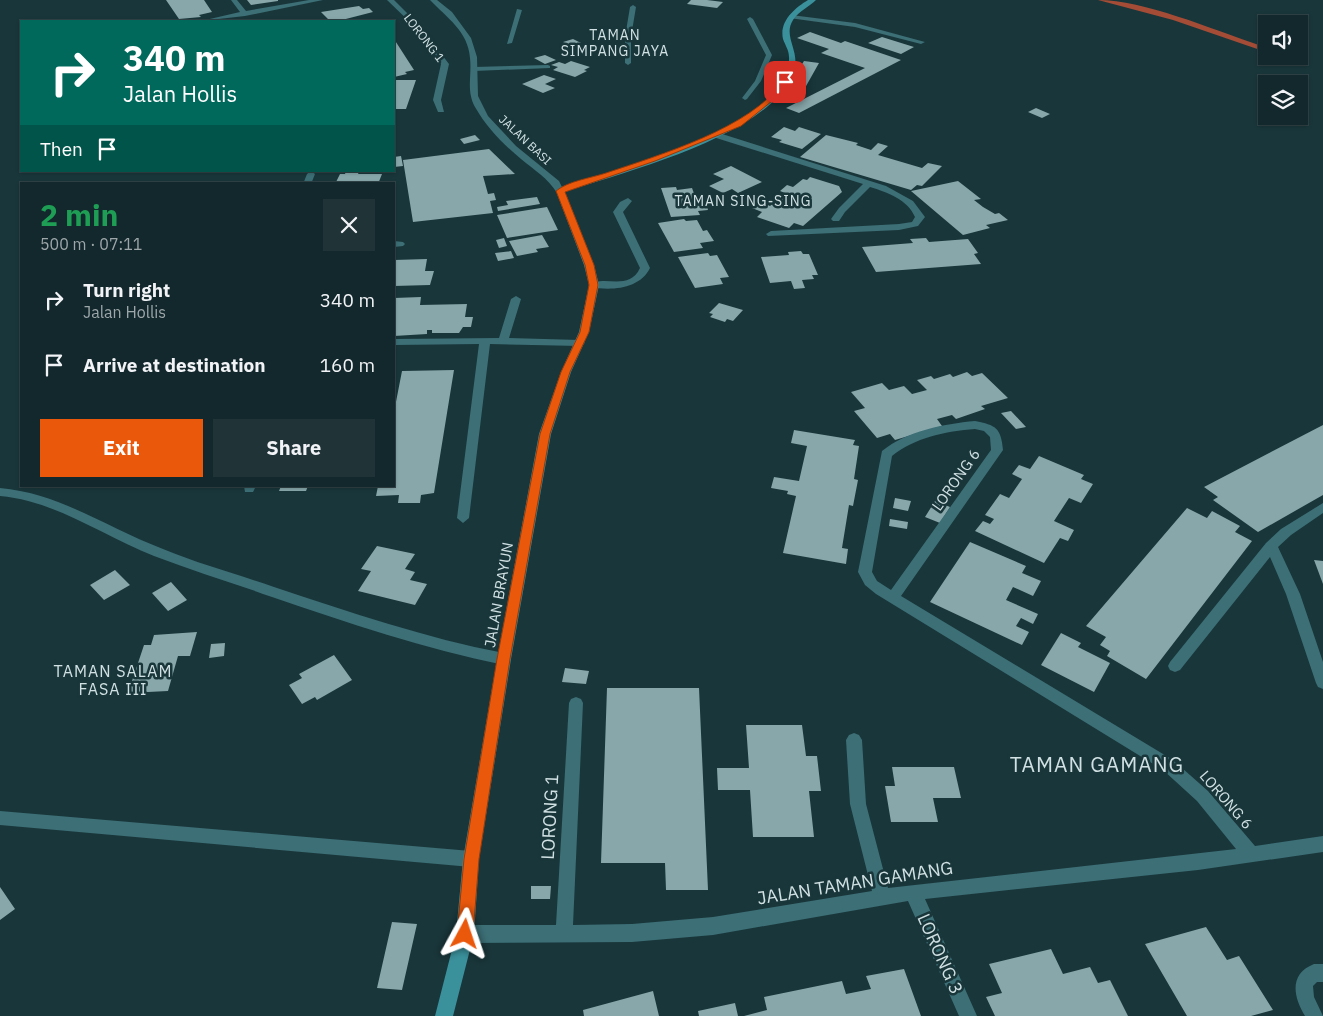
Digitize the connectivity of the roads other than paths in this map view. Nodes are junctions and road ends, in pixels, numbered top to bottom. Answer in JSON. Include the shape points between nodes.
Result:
{"nodes":[{"id":1,"x":234,"y":0,"type":"edge"},
{"id":2,"x":320,"y":0,"type":"edge"},
{"id":3,"x":390,"y":0,"type":"edge"},
{"id":4,"x":433,"y":0,"type":"edge"},
{"id":5,"x":814,"y":0,"type":"edge"},
{"id":6,"x":633,"y":7,"type":"dead end"},
{"id":7,"x":519,"y":10,"type":"dead end"},
{"id":8,"x":245,"y":14,"type":"junction"},
{"id":9,"x":791,"y":18,"type":"junction"},
{"id":10,"x":750,"y":19,"type":"dead end"},
{"id":11,"x":210,"y":20,"type":"edge"},
{"id":12,"x":921,"y":42,"type":"dead end"},
{"id":13,"x":509,"y":43,"type":"dead end"},
{"id":14,"x":628,"y":63,"type":"dead end"},
{"id":15,"x":548,"y":67,"type":"dead end"},
{"id":16,"x":474,"y":69,"type":"junction"},
{"id":17,"x":745,"y":98,"type":"dead end"},
{"id":18,"x":441,"y":110,"type":"dead end"},
{"id":19,"x":716,"y":135,"type":"junction"},
{"id":20,"x":311,"y":174,"type":"dead end"},
{"id":21,"x":308,"y":182,"type":"edge"},
{"id":22,"x":869,"y":183,"type":"junction"},
{"id":23,"x":560,"y":191,"type":"junction"},
{"id":24,"x":628,"y":201,"type":"dead end"},
{"id":25,"x":836,"y":219,"type":"dead end"},
{"id":26,"x":771,"y":234,"type":"dead end"},
{"id":27,"x":594,"y":285,"type":"junction"},
{"id":28,"x":516,"y":299,"type":"dead end"},
{"id":29,"x":485,"y":341,"type":"junction"},
{"id":30,"x":503,"y":341,"type":"junction"},
{"id":31,"x":395,"y":342,"type":"edge"},
{"id":32,"x":580,"y":343,"type":"junction"},
{"id":33,"x":0,"y":492,"type":"edge"},
{"id":34,"x":1323,"y":507,"type":"edge"},
{"id":35,"x":463,"y":518,"type":"dead end"},
{"id":36,"x":1271,"y":546,"type":"junction"},
{"id":37,"x":894,"y":598,"type":"junction"},
{"id":38,"x":504,"y":659,"type":"junction"},
{"id":39,"x":1176,"y":666,"type":"dead end"},
{"id":40,"x":1323,"y":683,"type":"edge"},
{"id":41,"x":576,"y":703,"type":"dead end"},
{"id":42,"x":854,"y":740,"type":"dead end"},
{"id":43,"x":0,"y":818,"type":"edge"},
{"id":44,"x":1323,"y":844,"type":"edge"},
{"id":45,"x":1250,"y":853,"type":"junction"},
{"id":46,"x":471,"y":859,"type":"junction"},
{"id":47,"x":913,"y":892,"type":"junction"},
{"id":48,"x":882,"y":897,"type":"junction"},
{"id":49,"x":564,"y":933,"type":"junction"},
{"id":50,"x":465,"y":934,"type":"junction"},
{"id":51,"x":1323,"y":973,"type":"edge"},
{"id":52,"x":444,"y":1016,"type":"edge"},
{"id":53,"x":968,"y":1016,"type":"edge"},
{"id":54,"x":1315,"y":1016,"type":"edge"}],
"edges":[{"from":1,"to":8,"type":"street"},
{"from":2,"to":8,"type":"street"},
{"from":3,"to":18,"type":"street","name":"LORONG 1","via":[[417,26],[445,64],[437,100]]},
{"from":4,"to":16,"type":"street","name":"JALAN BASI","via":[[454,17],[468,36]]},
{"from":5,"to":9,"type":"main road"},
{"from":6,"to":14,"type":"lane"},
{"from":7,"to":13,"type":"lane"},
{"from":8,"to":11,"type":"street"},
{"from":9,"to":12,"type":"street","via":[[855,25]]},
{"from":9,"to":19,"type":"main road","via":[[785,33],[792,53],[791,73],[780,92],[738,124]]},
{"from":10,"to":17,"type":"lane","via":[[768,55],[758,81]]},
{"from":15,"to":16,"type":"lane"},
{"from":16,"to":23,"type":"street","name":"JALAN BASI","via":[[472,92],[480,111],[491,126]]},
{"from":19,"to":22,"type":"street"},
{"from":19,"to":23,"type":"main road"},
{"from":20,"to":21,"type":"street"},
{"from":22,"to":25,"type":"street"},
{"from":22,"to":26,"type":"street","via":[[893,192],[919,212],[919,221],[899,227]]},
{"from":23,"to":27,"type":"main road","name":"JALAN BRAYUN"},
{"from":24,"to":27,"type":"street","via":[[618,212],[645,268],[644,273],[632,282]]},
{"from":27,"to":32,"type":"main road","name":"JALAN BRAYUN"},
{"from":28,"to":30,"type":"street"},
{"from":29,"to":30,"type":"street"},
{"from":29,"to":31,"type":"street"},
{"from":29,"to":35,"type":"street"},
{"from":30,"to":32,"type":"street"},
{"from":32,"to":38,"type":"main road","name":"JALAN BRAYUN","via":[[566,372],[545,434]]},
{"from":33,"to":38,"type":"street","via":[[42,501],[157,552],[223,576],[399,633]]},
{"from":34,"to":36,"type":"street"},
{"from":36,"to":39,"type":"street"},
{"from":36,"to":40,"type":"street","via":[[1293,594]]},
{"from":37,"to":37,"type":"street","name":"LORONG 6","via":[[871,584],[865,572],[886,454],[900,443],[959,425],[989,430],[996,437],[997,450]]},
{"from":37,"to":45,"type":"street","name":"LORONG 6","via":[[1168,765],[1212,804]]},
{"from":38,"to":46,"type":"main road","name":"JALAN BRAYUN"},
{"from":41,"to":49,"type":"street","name":"LORONG 1"},
{"from":42,"to":48,"type":"street","via":[[858,804]]},
{"from":43,"to":46,"type":"street"},
{"from":44,"to":45,"type":"street","name":"JALAN TAMAN GAMANG"},
{"from":45,"to":47,"type":"street","name":"JALAN TAMAN GAMANG","via":[[1198,862]]},
{"from":46,"to":50,"type":"main road","name":"JALAN BRAYUN"},
{"from":47,"to":48,"type":"street","name":"JALAN TAMAN GAMANG"},
{"from":47,"to":53,"type":"street","name":"LORONG 3"},
{"from":48,"to":49,"type":"street","name":"JALAN TAMAN GAMANG","via":[[713,926],[632,933]]},
{"from":49,"to":50,"type":"street","name":"JALAN TAMAN GAMANG"},
{"from":50,"to":52,"type":"main road","name":"JALAN BRAYUN"},
{"from":51,"to":54,"type":"street","via":[[1314,973],[1304,982],[1305,999]]}]}
